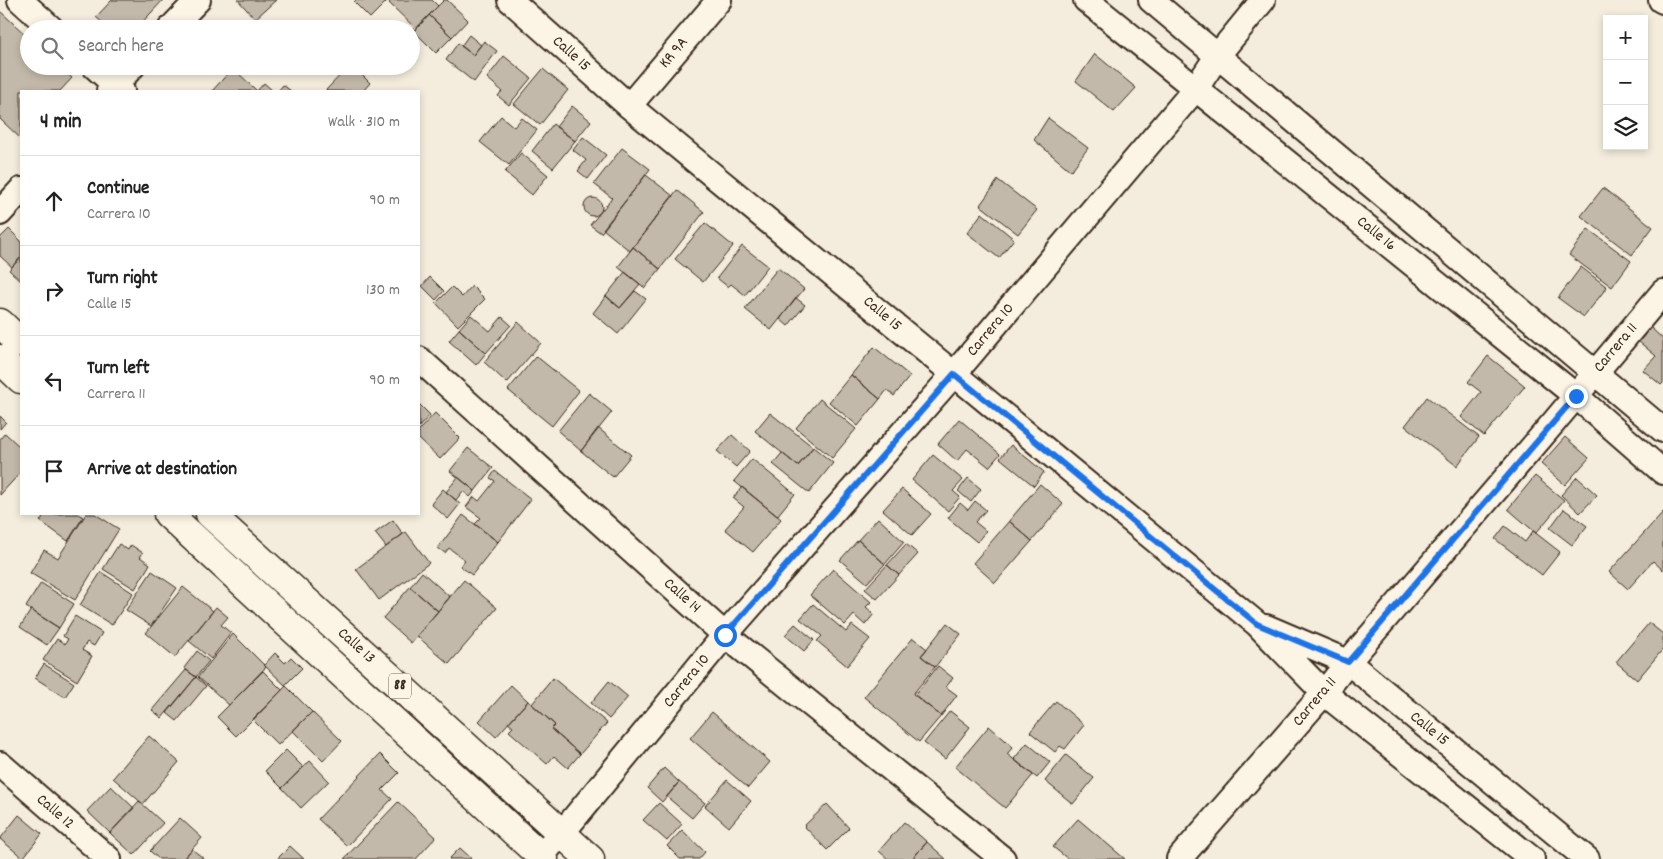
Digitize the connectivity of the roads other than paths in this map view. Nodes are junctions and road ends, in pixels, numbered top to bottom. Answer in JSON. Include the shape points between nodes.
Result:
{"nodes":[{"id":1,"x":20,"y":0,"type":"edge"},
{"id":2,"x":198,"y":0,"type":"edge"},
{"id":3,"x":510,"y":0,"type":"edge"},
{"id":4,"x":719,"y":0,"type":"edge"},
{"id":5,"x":1086,"y":0,"type":"edge"},
{"id":6,"x":1151,"y":0,"type":"edge"},
{"id":7,"x":1263,"y":0,"type":"edge"},
{"id":8,"x":42,"y":20,"type":"edge"},
{"id":9,"x":179,"y":20,"type":"edge"},
{"id":10,"x":1218,"y":55,"type":"junction"},
{"id":11,"x":102,"y":75,"type":"edge"},
{"id":12,"x":126,"y":75,"type":"edge"},
{"id":13,"x":1196,"y":88,"type":"junction"},
{"id":14,"x":115,"y":89,"type":"edge"},
{"id":15,"x":629,"y":106,"type":"junction"},
{"id":16,"x":20,"y":191,"type":"edge"},
{"id":17,"x":0,"y":213,"type":"edge"},
{"id":18,"x":1663,"y":292,"type":"edge"},
{"id":19,"x":0,"y":323,"type":"edge"},
{"id":20,"x":20,"y":342,"type":"edge"},
{"id":21,"x":0,"y":359,"type":"edge"},
{"id":22,"x":420,"y":360,"type":"edge"},
{"id":23,"x":1595,"y":373,"type":"junction"},
{"id":24,"x":954,"y":374,"type":"junction"},
{"id":25,"x":20,"y":378,"type":"edge"},
{"id":26,"x":1576,"y":396,"type":"junction"},
{"id":27,"x":1663,"y":430,"type":"edge"},
{"id":28,"x":1663,"y":472,"type":"edge"},
{"id":29,"x":169,"y":515,"type":"edge"},
{"id":30,"x":211,"y":515,"type":"edge"},
{"id":31,"x":1257,"y":624,"type":"junction"},
{"id":32,"x":725,"y":635,"type":"junction"},
{"id":33,"x":1348,"y":662,"type":"junction"},
{"id":34,"x":1324,"y":693,"type":"junction"},
{"id":35,"x":0,"y":764,"type":"edge"},
{"id":36,"x":562,"y":833,"type":"junction"},
{"id":37,"x":541,"y":858,"type":"edge"},
{"id":38,"x":109,"y":859,"type":"edge"},
{"id":39,"x":590,"y":859,"type":"edge"},
{"id":40,"x":1003,"y":859,"type":"edge"},
{"id":41,"x":1178,"y":859,"type":"edge"},
{"id":42,"x":1532,"y":859,"type":"edge"},
{"id":43,"x":1587,"y":859,"type":"edge"}],
"edges":[{"from":1,"to":8,"type":"street"},
{"from":2,"to":9,"type":"street"},
{"from":3,"to":15,"type":"street","name":"Calle 15"},
{"from":4,"to":15,"type":"street","name":"KR 9A"},
{"from":5,"to":13,"type":"street","name":"Calle 16"},
{"from":6,"to":10,"type":"street"},
{"from":7,"to":10,"type":"street","name":"Carrera 10"},
{"from":10,"to":13,"type":"street","name":"Carrera 10"},
{"from":10,"to":23,"type":"street"},
{"from":11,"to":14,"type":"street"},
{"from":12,"to":14,"type":"street"},
{"from":13,"to":24,"type":"street","name":"Carrera 10"},
{"from":13,"to":26,"type":"street","name":"Calle 16"},
{"from":15,"to":24,"type":"street","name":"Calle 15"},
{"from":16,"to":17,"type":"street"},
{"from":18,"to":23,"type":"street","name":"Carrera 11"},
{"from":19,"to":20,"type":"highway"},
{"from":21,"to":25,"type":"highway"},
{"from":22,"to":32,"type":"street","name":"Calle 14"},
{"from":23,"to":26,"type":"street","name":"Carrera 11"},
{"from":23,"to":27,"type":"street"},
{"from":24,"to":31,"type":"street","name":"Calle 15"},
{"from":24,"to":32,"type":"street","name":"Carrera 10"},
{"from":26,"to":28,"type":"street","name":"Calle 16"},
{"from":26,"to":33,"type":"street","name":"Carrera 11"},
{"from":29,"to":37,"type":"highway","name":"Calle 13","number":"88"},
{"from":30,"to":36,"type":"highway","name":"Calle 13","number":"88"},
{"from":31,"to":33,"type":"street","name":"Calle 15"},
{"from":31,"to":34,"type":"street","name":"Calle 15"},
{"from":32,"to":36,"type":"street","name":"Carrera 10"},
{"from":32,"to":40,"type":"street","name":"Calle 14"},
{"from":33,"to":34,"type":"street","name":"Carrera 11"},
{"from":33,"to":43,"type":"street","name":"Calle 15"},
{"from":34,"to":41,"type":"street","name":"Carrera 11"},
{"from":34,"to":42,"type":"street","name":"Calle 15"},
{"from":35,"to":38,"type":"street","name":"Calle 12"},
{"from":36,"to":37,"type":"street","name":"Carrera 10"},
{"from":36,"to":39,"type":"highway","name":"Calle 13","number":"88"}]}
